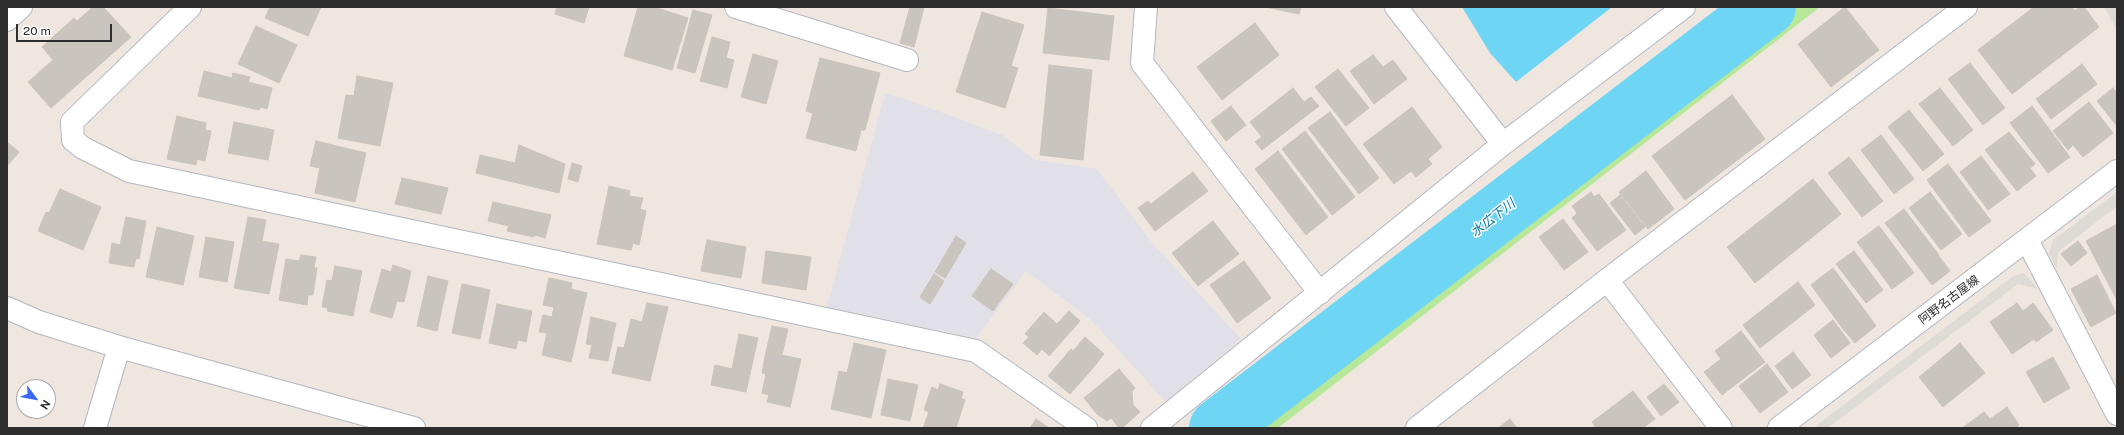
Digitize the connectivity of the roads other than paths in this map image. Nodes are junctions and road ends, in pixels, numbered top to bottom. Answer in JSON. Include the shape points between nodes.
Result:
{"nodes":[{"id":1,"x":21,"y":7,"type":"edge"},
{"id":2,"x":190,"y":7,"type":"edge"},
{"id":3,"x":736,"y":7,"type":"edge"},
{"id":4,"x":1146,"y":7,"type":"edge"},
{"id":5,"x":1396,"y":7,"type":"edge"},
{"id":6,"x":1684,"y":7,"type":"edge"},
{"id":7,"x":1966,"y":7,"type":"edge"},
{"id":8,"x":7,"y":20,"type":"edge"},
{"id":9,"x":907,"y":60,"type":"dead end"},
{"id":10,"x":1503,"y":144,"type":"junction"},
{"id":11,"x":2117,"y":171,"type":"edge"},
{"id":12,"x":2027,"y":240,"type":"junction"},
{"id":13,"x":1607,"y":280,"type":"junction"},
{"id":14,"x":1320,"y":292,"type":"junction"},
{"id":15,"x":7,"y":308,"type":"edge"},
{"id":16,"x":119,"y":347,"type":"junction"},
{"id":17,"x":2117,"y":414,"type":"edge"},
{"id":18,"x":95,"y":428,"type":"edge"},
{"id":19,"x":414,"y":428,"type":"edge"},
{"id":20,"x":1086,"y":428,"type":"edge"},
{"id":21,"x":1152,"y":428,"type":"edge"},
{"id":22,"x":1417,"y":428,"type":"edge"},
{"id":23,"x":1721,"y":428,"type":"edge"},
{"id":24,"x":1780,"y":428,"type":"edge"}],
"edges":[{"from":1,"to":8,"type":"street"},
{"from":2,"to":20,"type":"street","via":[[72,122],[73,140],[83,148],[129,171],[976,351]]},
{"from":3,"to":9,"type":"street"},
{"from":4,"to":14,"type":"street","via":[[1142,63]]},
{"from":5,"to":10,"type":"street"},
{"from":6,"to":10,"type":"street"},
{"from":7,"to":13,"type":"street"},
{"from":10,"to":14,"type":"street"},
{"from":11,"to":12,"type":"street","name":"阿野名古屋線"},
{"from":12,"to":17,"type":"street"},
{"from":12,"to":24,"type":"street","name":"阿野名古屋線"},
{"from":13,"to":22,"type":"street"},
{"from":13,"to":23,"type":"street"},
{"from":14,"to":21,"type":"street"},
{"from":15,"to":16,"type":"street","via":[[39,322]]},
{"from":16,"to":18,"type":"street"},
{"from":16,"to":19,"type":"street"}]}
